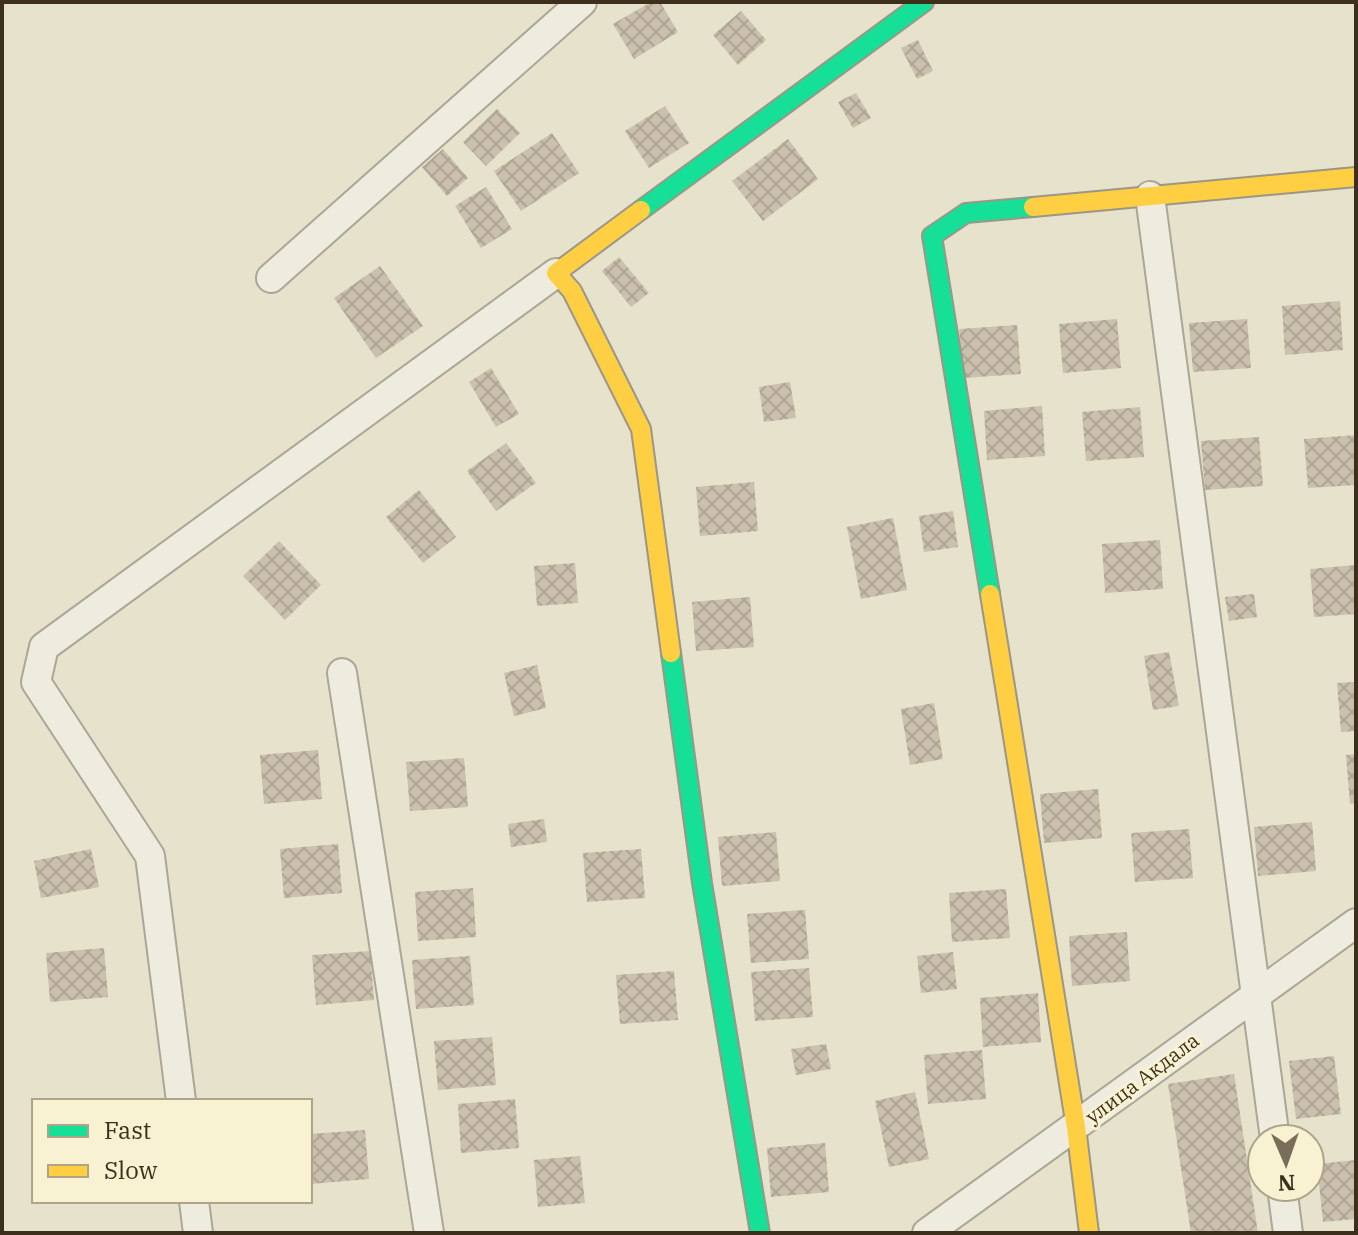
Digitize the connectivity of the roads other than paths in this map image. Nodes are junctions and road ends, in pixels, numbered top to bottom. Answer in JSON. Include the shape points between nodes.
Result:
{"nodes":[{"id":1,"x":582,"y":2,"type":"edge"},
{"id":2,"x":924,"y":2,"type":"edge"},
{"id":3,"x":1356,"y":177,"type":"edge"},
{"id":4,"x":1150,"y":196,"type":"junction"},
{"id":5,"x":556,"y":273,"type":"junction"},
{"id":6,"x":271,"y":278,"type":"dead end"},
{"id":7,"x":342,"y":673,"type":"dead end"},
{"id":8,"x":1356,"y":923,"type":"edge"},
{"id":9,"x":1256,"y":994,"type":"junction"},
{"id":10,"x":181,"y":1099,"type":"edge"},
{"id":11,"x":1273,"y":1123,"type":"edge"},
{"id":12,"x":1076,"y":1127,"type":"junction"},
{"id":13,"x":194,"y":1203,"type":"edge"},
{"id":14,"x":1284,"y":1203,"type":"edge"},
{"id":15,"x":198,"y":1233,"type":"edge"},
{"id":16,"x":429,"y":1233,"type":"edge"},
{"id":17,"x":760,"y":1233,"type":"edge"},
{"id":18,"x":927,"y":1233,"type":"edge"},
{"id":19,"x":1089,"y":1233,"type":"edge"},
{"id":20,"x":1288,"y":1233,"type":"edge"}],
"edges":[{"from":1,"to":6,"type":"street"},
{"from":2,"to":5,"type":"street"},
{"from":3,"to":4,"type":"street"},
{"from":4,"to":9,"type":"street"},
{"from":4,"to":12,"type":"street","via":[[966,213],[932,236]]},
{"from":5,"to":10,"type":"street","via":[[44,647],[36,682],[150,856]]},
{"from":5,"to":17,"type":"street","via":[[572,291],[641,429],[702,883]]},
{"from":7,"to":16,"type":"street"},
{"from":8,"to":9,"type":"street","name":"улица Акдала"},
{"from":9,"to":11,"type":"street"},
{"from":9,"to":12,"type":"street","name":"улица Акдала"},
{"from":12,"to":18,"type":"street","name":"улица Акдала"},
{"from":12,"to":19,"type":"street"},
{"from":13,"to":15,"type":"street"},
{"from":14,"to":20,"type":"street"}]}
